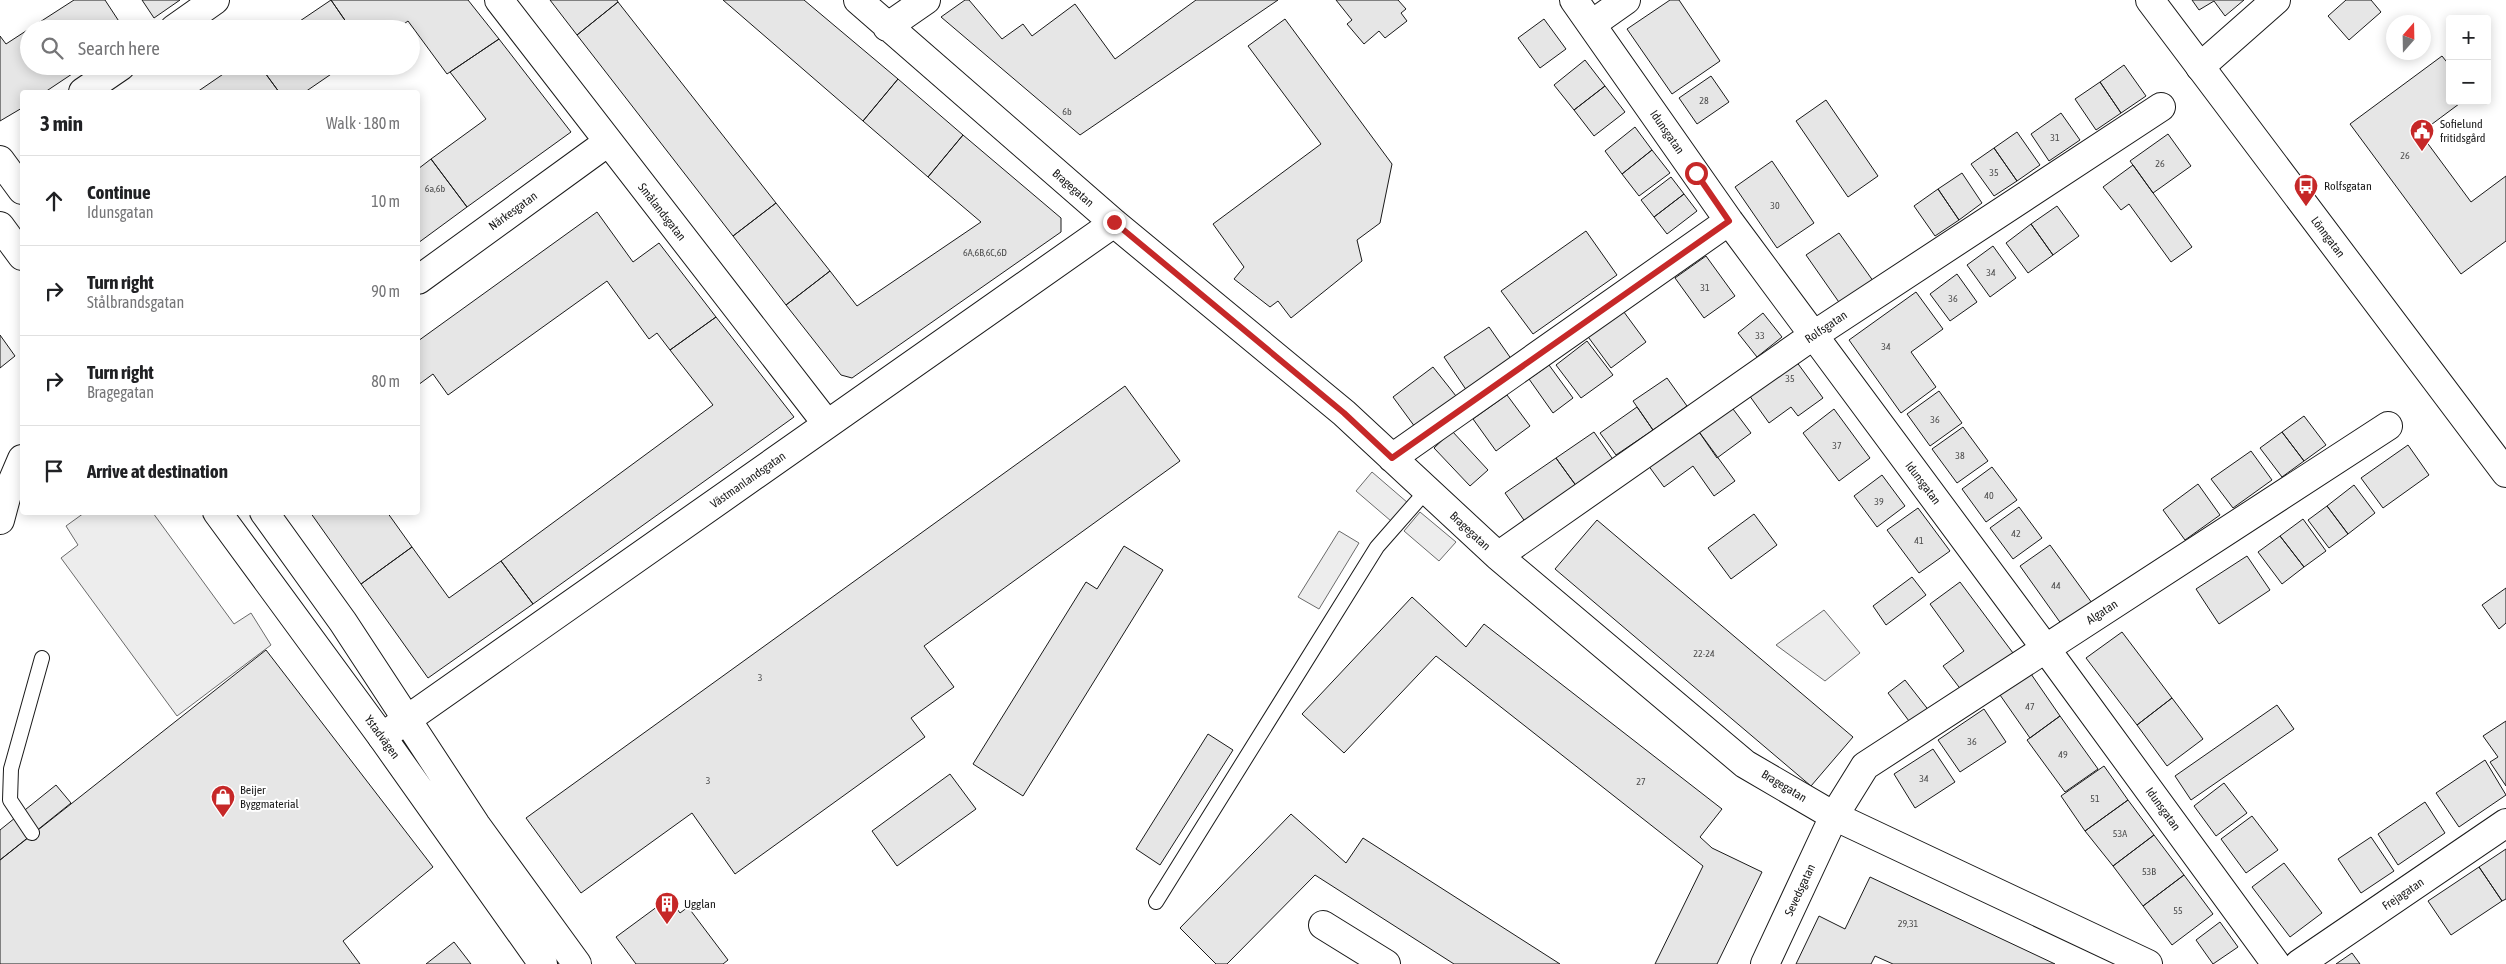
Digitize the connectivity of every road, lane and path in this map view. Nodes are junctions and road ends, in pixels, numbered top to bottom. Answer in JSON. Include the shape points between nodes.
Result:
{"nodes":[{"id":1,"x":216,"y":0,"type":"edge"},
{"id":2,"x":498,"y":0,"type":"edge"},
{"id":3,"x":858,"y":0,"type":"edge"},
{"id":4,"x":926,"y":0,"type":"edge"},
{"id":5,"x":1574,"y":0,"type":"edge"},
{"id":6,"x":1626,"y":0,"type":"edge"},
{"id":7,"x":2150,"y":0,"type":"edge"},
{"id":8,"x":2276,"y":0,"type":"edge"},
{"id":9,"x":187,"y":20,"type":"edge"},
{"id":10,"x":1592,"y":24,"type":"junction"},
{"id":11,"x":887,"y":27,"type":"junction"},
{"id":12,"x":2200,"y":67,"type":"junction"},
{"id":13,"x":108,"y":75,"type":"edge"},
{"id":14,"x":86,"y":90,"type":"edge"},
{"id":15,"x":2161,"y":107,"type":"dead end"},
{"id":16,"x":608,"y":142,"type":"junction"},
{"id":17,"x":0,"y":160,"type":"edge"},
{"id":18,"x":20,"y":187,"type":"edge"},
{"id":19,"x":1729,"y":221,"type":"junction"},
{"id":20,"x":1114,"y":222,"type":"junction"},
{"id":21,"x":0,"y":226,"type":"edge"},
{"id":22,"x":20,"y":253,"type":"edge"},
{"id":23,"x":420,"y":279,"type":"edge"},
{"id":24,"x":1814,"y":335,"type":"junction"},
{"id":25,"x":827,"y":424,"type":"junction"},
{"id":26,"x":2388,"y":426,"type":"dead end"},
{"id":27,"x":1392,"y":458,"type":"junction"},
{"id":28,"x":20,"y":465,"type":"edge"},
{"id":29,"x":2506,"y":473,"type":"edge"},
{"id":30,"x":1427,"y":490,"type":"junction"},
{"id":31,"x":219,"y":515,"type":"edge"},
{"id":32,"x":266,"y":515,"type":"edge"},
{"id":33,"x":0,"y":520,"type":"edge"},
{"id":34,"x":1498,"y":556,"type":"junction"},
{"id":35,"x":2046,"y":649,"type":"junction"},
{"id":36,"x":42,"y":658,"type":"dead end"},
{"id":37,"x":406,"y":720,"type":"junction"},
{"id":38,"x":382,"y":737,"type":"junction"},
{"id":39,"x":1834,"y":816,"type":"junction"},
{"id":40,"x":2506,"y":823,"type":"edge"},
{"id":41,"x":32,"y":834,"type":"dead end"},
{"id":42,"x":1156,"y":902,"type":"dead end"},
{"id":43,"x":1323,"y":925,"type":"dead end"},
{"id":44,"x":543,"y":964,"type":"edge"},
{"id":45,"x":577,"y":964,"type":"edge"},
{"id":46,"x":1386,"y":964,"type":"edge"},
{"id":47,"x":1765,"y":964,"type":"edge"},
{"id":48,"x":2148,"y":964,"type":"edge"},
{"id":49,"x":2276,"y":964,"type":"edge"},
{"id":50,"x":2299,"y":964,"type":"edge"}],
"edges":[{"from":1,"to":9,"type":"street"},
{"from":2,"to":16,"type":"street","name":"Smålandsgatan"},
{"from":3,"to":11,"type":"street","name":"Bragegatan"},
{"from":4,"to":11,"type":"street"},
{"from":5,"to":10,"type":"street","name":"Idunsgatan"},
{"from":6,"to":10,"type":"street"},
{"from":7,"to":12,"type":"street","name":"Lönngatan"},
{"from":8,"to":12,"type":"street"},
{"from":10,"to":19,"type":"street","name":"Idunsgatan"},
{"from":11,"to":20,"type":"street","name":"Bragegatan"},
{"from":12,"to":29,"type":"street","name":"Lönngatan"},
{"from":13,"to":14,"type":"street"},
{"from":15,"to":24,"type":"street","name":"Rolfsgatan"},
{"from":16,"to":23,"type":"street","name":"Närkesgatan"},
{"from":16,"to":25,"type":"street","name":"Smålandsgatan"},
{"from":17,"to":18,"type":"street"},
{"from":19,"to":24,"type":"street","name":"Idunsgatan"},
{"from":19,"to":27,"type":"street"},
{"from":20,"to":25,"type":"street","name":"Västmanlandsgatan"},
{"from":20,"to":27,"type":"street","name":"Bragegatan","via":[[1344,413]]},
{"from":21,"to":22,"type":"street"},
{"from":24,"to":34,"type":"street","name":"Rolfsgatan"},
{"from":24,"to":35,"type":"street","name":"Idunsgatan"},
{"from":25,"to":37,"type":"street","name":"Västmanlandsgatan"},
{"from":26,"to":35,"type":"street","name":"Algatan"},
{"from":27,"to":30,"type":"street","name":"Bragegatan"},
{"from":28,"to":33,"type":"street"},
{"from":30,"to":34,"type":"street","name":"Bragegatan"},
{"from":30,"to":42,"type":"lane","via":[[1377,547]]},
{"from":31,"to":38,"type":"street","name":"Ystadvägen"},
{"from":32,"to":37,"type":"street","via":[[343,622]]},
{"from":34,"to":39,"type":"street","name":"Bragegatan","via":[[1745,764]]},
{"from":35,"to":39,"type":"street","name":"Algatan","via":[[1865,766]]},
{"from":35,"to":49,"type":"street","name":"Idunsgatan"},
{"from":36,"to":41,"type":"lane","via":[[12,769],[10,800]]},
{"from":37,"to":38,"type":"street","name":"Västmanlandsgatan"},
{"from":37,"to":45,"type":"street","via":[[476,825]]},
{"from":38,"to":44,"type":"street","name":"Ystadvägen"},
{"from":39,"to":47,"type":"street","name":"Sevedsgatan"},
{"from":39,"to":48,"type":"street","name":"Bragegatan"},
{"from":40,"to":50,"type":"street","name":"Frejagatan"},
{"from":43,"to":46,"type":"street"}]}
